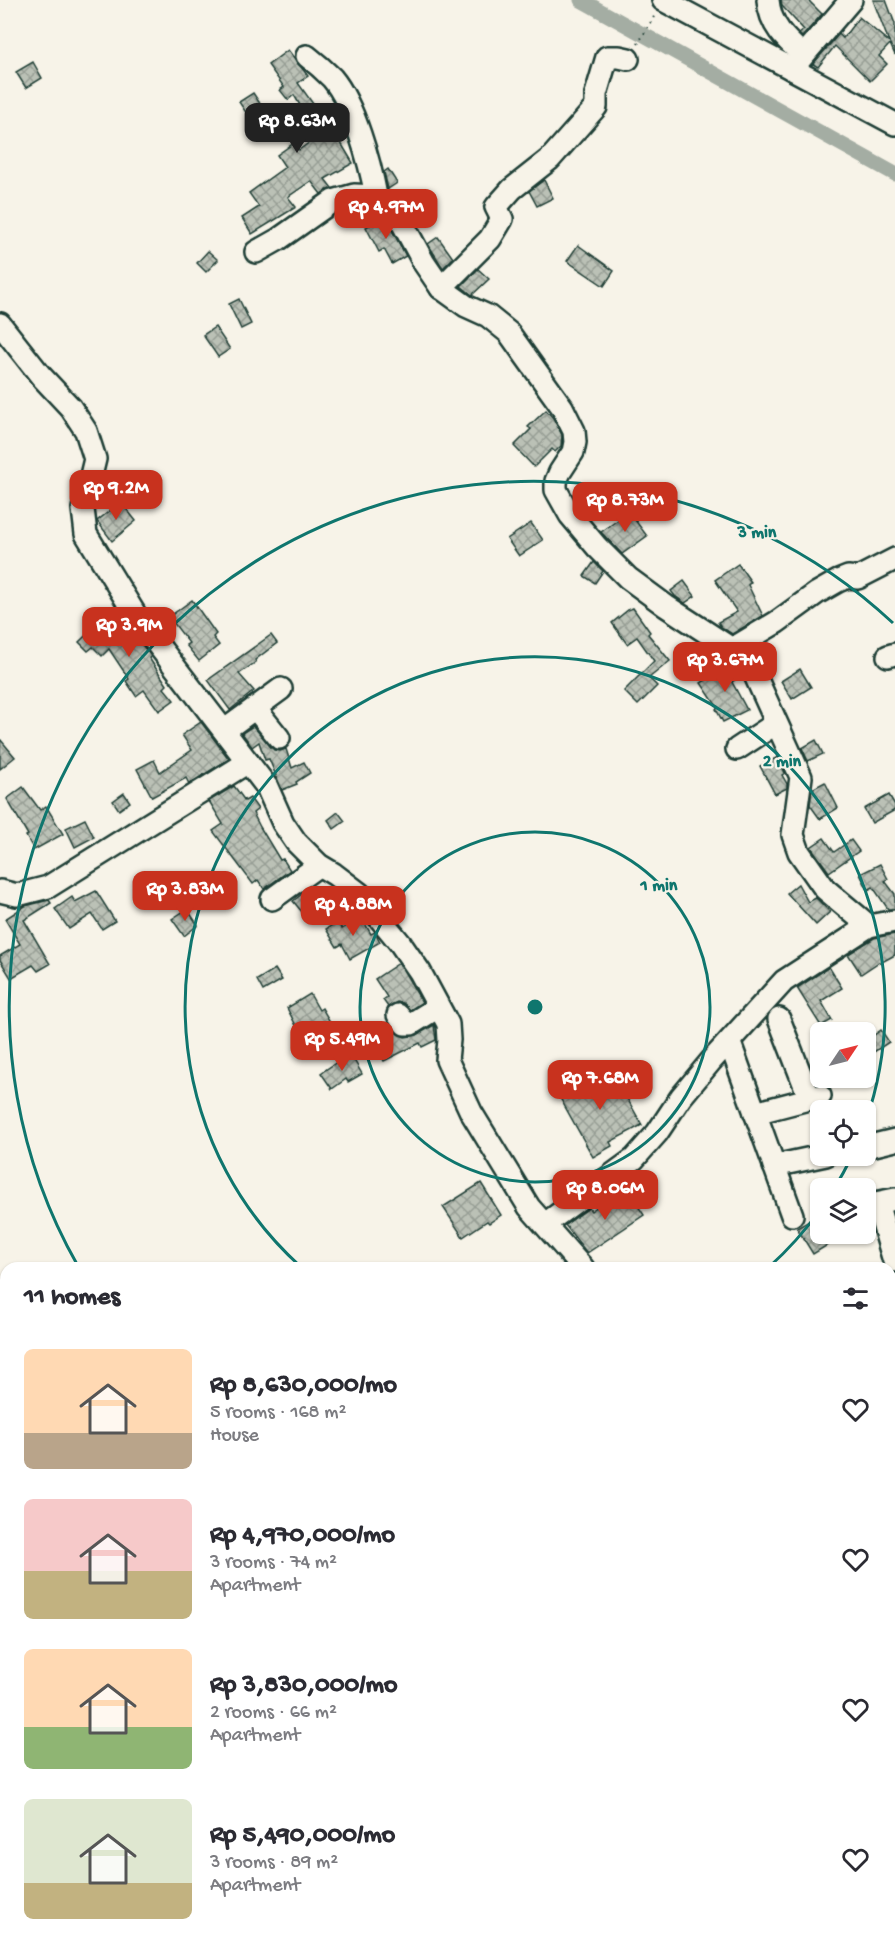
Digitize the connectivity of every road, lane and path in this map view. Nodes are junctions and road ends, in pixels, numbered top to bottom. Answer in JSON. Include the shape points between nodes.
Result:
{"nodes":[{"id":1,"x":768,"y":0,"type":"edge"},
{"id":2,"x":851,"y":0,"type":"edge"},
{"id":3,"x":661,"y":3,"type":"edge"},
{"id":4,"x":631,"y":55,"type":"joint"},
{"id":5,"x":307,"y":56,"type":"dead end"},
{"id":6,"x":797,"y":62,"type":"junction"},
{"id":7,"x":895,"y":124,"type":"edge"},
{"id":8,"x":376,"y":196,"type":"junction"},
{"id":9,"x":256,"y":252,"type":"dead end"},
{"id":10,"x":441,"y":288,"type":"junction"},
{"id":11,"x":0,"y":324,"type":"edge"},
{"id":12,"x":895,"y":559,"type":"edge"},
{"id":13,"x":732,"y":649,"type":"junction"},
{"id":14,"x":281,"y":688,"type":"dead end"},
{"id":15,"x":255,"y":708,"type":"junction"},
{"id":16,"x":776,"y":724,"type":"junction"},
{"id":17,"x":225,"y":730,"type":"junction"},
{"id":18,"x":279,"y":738,"type":"dead end"},
{"id":19,"x":737,"y":749,"type":"dead end"},
{"id":20,"x":248,"y":762,"type":"junction"},
{"id":21,"x":319,"y":866,"type":"junction"},
{"id":22,"x":0,"y":891,"type":"edge"},
{"id":23,"x":272,"y":899,"type":"dead end"},
{"id":24,"x":895,"y":921,"type":"edge"},
{"id":25,"x":870,"y":927,"type":"junction"},
{"id":26,"x":438,"y":1007,"type":"junction"},
{"id":27,"x":398,"y":1015,"type":"dead end"},
{"id":28,"x":779,"y":1019,"type":"dead end"},
{"id":29,"x":731,"y":1046,"type":"dead end"},
{"id":30,"x":755,"y":1113,"type":"junction"},
{"id":31,"x":895,"y":1140,"type":"edge"},
{"id":32,"x":876,"y":1145,"type":"edge"},
{"id":33,"x":810,"y":1158,"type":"edge"},
{"id":34,"x":774,"y":1166,"type":"junction"},
{"id":35,"x":879,"y":1202,"type":"edge"},
{"id":36,"x":792,"y":1215,"type":"dead end"},
{"id":37,"x":545,"y":1224,"type":"junction"},
{"id":38,"x":894,"y":1261,"type":"edge"},
{"id":39,"x":578,"y":1262,"type":"edge"}],
"edges":[{"from":1,"to":6,"type":"street","via":[[775,27]]},
{"from":2,"to":6,"type":"street"},
{"from":3,"to":4,"type":"path"},
{"from":3,"to":6,"type":"street"},
{"from":4,"to":10,"type":"street","via":[[607,57],[596,107],[550,159],[496,207],[502,219],[490,239]]},
{"from":5,"to":8,"type":"street","via":[[333,79],[345,99],[359,132]]},
{"from":6,"to":7,"type":"street"},
{"from":8,"to":9,"type":"street","via":[[354,195],[333,201]]},
{"from":8,"to":10,"type":"street","via":[[398,215]]},
{"from":10,"to":13,"type":"street","via":[[466,306],[488,315],[509,333],[562,407],[575,442],[556,481],[556,490],[570,515],[628,578]]},
{"from":11,"to":17,"type":"street","via":[[86,431],[95,459],[83,509],[86,534],[138,618]]},
{"from":12,"to":13,"type":"street","via":[[858,578],[838,581]]},
{"from":13,"to":16,"type":"street","via":[[754,673]]},
{"from":14,"to":15,"type":"street"},
{"from":15,"to":17,"type":"street"},
{"from":15,"to":18,"type":"street"},
{"from":16,"to":19,"type":"street"},
{"from":16,"to":25,"type":"street","via":[[801,777],[793,835],[799,852],[825,889]]},
{"from":17,"to":20,"type":"street"},
{"from":20,"to":21,"type":"street","via":[[267,787],[283,823]]},
{"from":20,"to":22,"type":"street","via":[[48,887],[17,896]]},
{"from":21,"to":23,"type":"street"},
{"from":21,"to":26,"type":"street","via":[[359,893],[400,943]]},
{"from":24,"to":25,"type":"street"},
{"from":25,"to":37,"type":"street","via":[[784,981],[711,1061],[634,1159]]},
{"from":26,"to":27,"type":"street","via":[[411,1024],[405,1024]]},
{"from":26,"to":37,"type":"street","via":[[448,1024],[447,1060],[471,1112],[529,1207]]},
{"from":28,"to":30,"type":"street","via":[[815,1097]]},
{"from":29,"to":30,"type":"street"},
{"from":30,"to":34,"type":"street"},
{"from":31,"to":32,"type":"street"},
{"from":33,"to":34,"type":"street"},
{"from":34,"to":36,"type":"street"},
{"from":35,"to":38,"type":"street"},
{"from":37,"to":39,"type":"street"}]}
